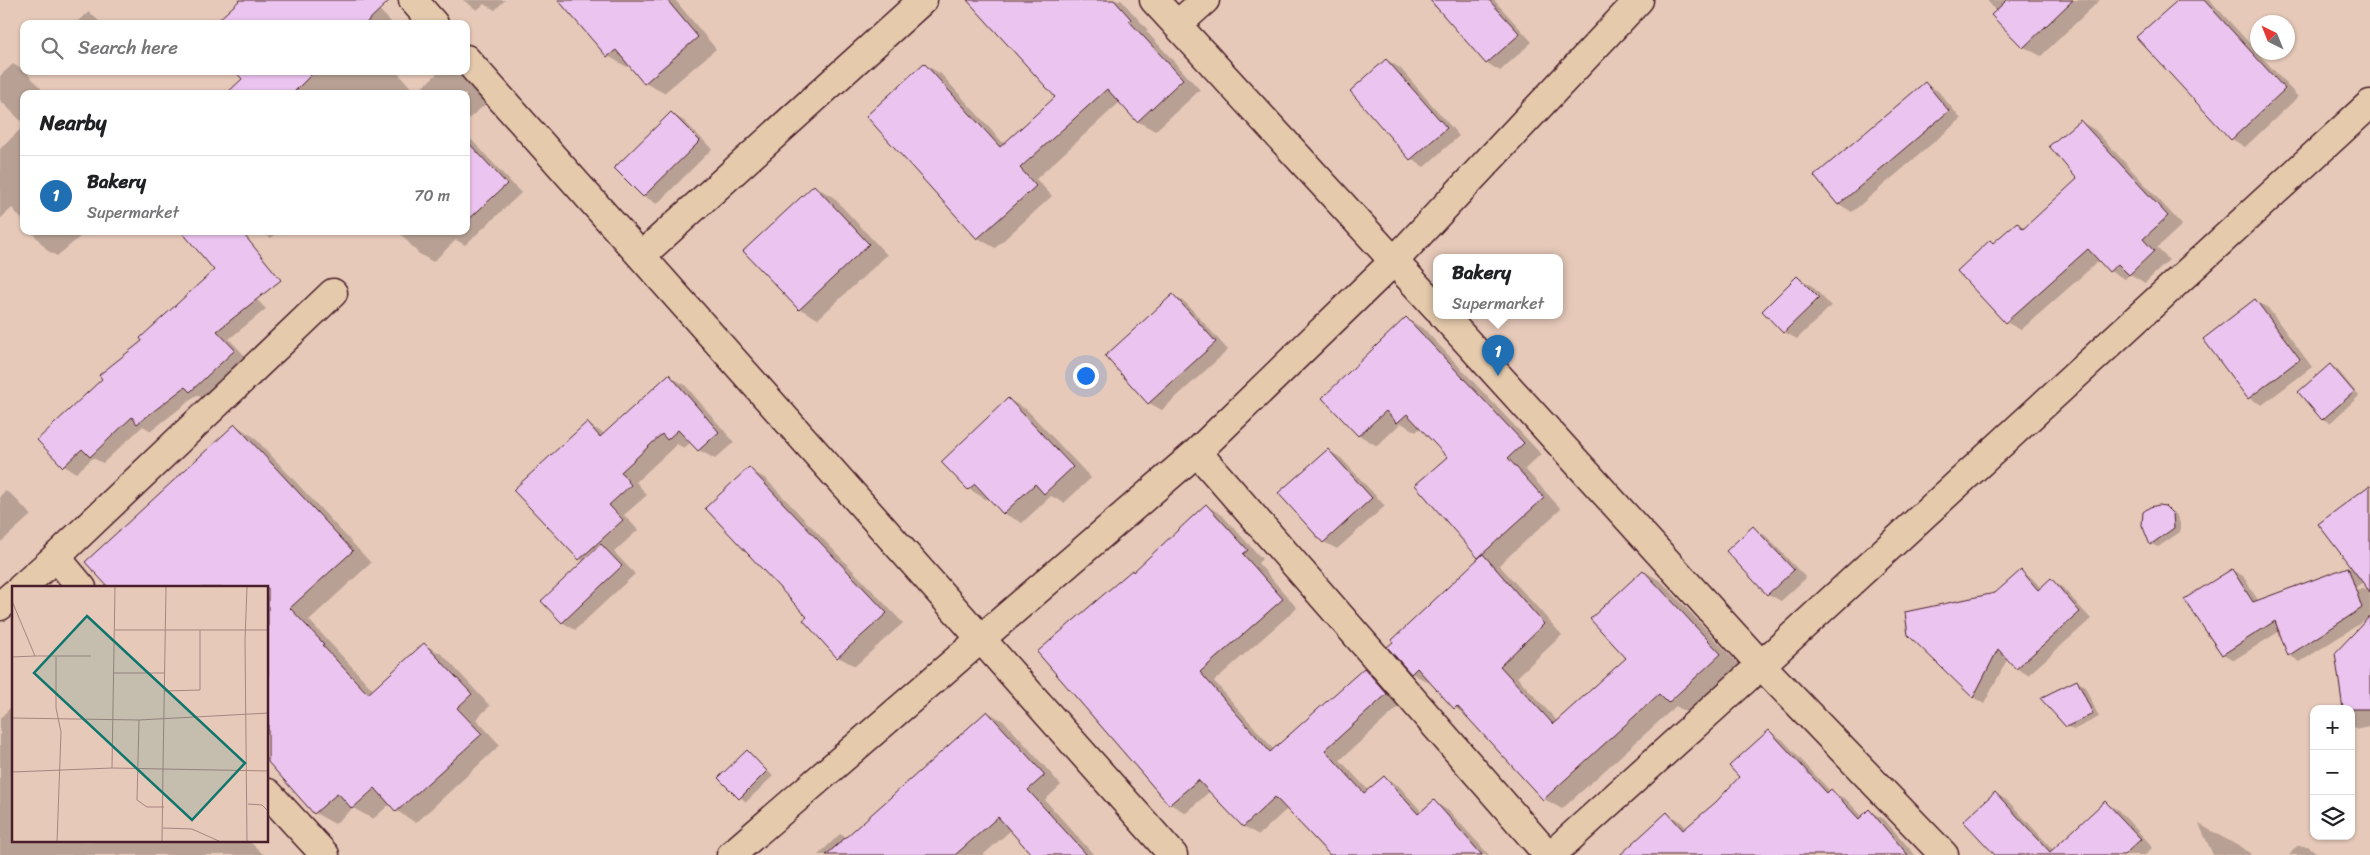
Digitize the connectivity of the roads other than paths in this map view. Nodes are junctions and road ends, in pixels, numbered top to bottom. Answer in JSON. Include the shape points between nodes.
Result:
{"nodes":[{"id":1,"x":413,"y":0,"type":"edge"},
{"id":2,"x":923,"y":0,"type":"edge"},
{"id":3,"x":1154,"y":0,"type":"edge"},
{"id":4,"x":1205,"y":0,"type":"edge"},
{"id":5,"x":1639,"y":0,"type":"edge"},
{"id":6,"x":430,"y":20,"type":"edge"},
{"id":7,"x":1177,"y":25,"type":"junction"},
{"id":8,"x":470,"y":63,"type":"edge"},
{"id":9,"x":2370,"y":104,"type":"edge"},
{"id":10,"x":642,"y":255,"type":"junction"},
{"id":11,"x":1394,"y":261,"type":"junction"},
{"id":12,"x":334,"y":293,"type":"dead end"},
{"id":13,"x":1433,"y":304,"type":"edge"},
{"id":14,"x":1447,"y":319,"type":"edge"},
{"id":15,"x":1197,"y":452,"type":"junction"},
{"id":16,"x":56,"y":557,"type":"junction"},
{"id":17,"x":23,"y":586,"type":"edge"},
{"id":18,"x":80,"y":586,"type":"edge"},
{"id":19,"x":12,"y":596,"type":"edge"},
{"id":20,"x":0,"y":606,"type":"edge"},
{"id":21,"x":979,"y":639,"type":"junction"},
{"id":22,"x":1761,"y":665,"type":"junction"},
{"id":23,"x":269,"y":794,"type":"edge"},
{"id":24,"x":325,"y":855,"type":"edge"},
{"id":25,"x":731,"y":855,"type":"edge"},
{"id":26,"x":1173,"y":855,"type":"edge"},
{"id":27,"x":1550,"y":855,"type":"edge"},
{"id":28,"x":1944,"y":855,"type":"edge"}],
"edges":[{"from":1,"to":6,"type":"street"},
{"from":2,"to":10,"type":"street"},
{"from":3,"to":7,"type":"street"},
{"from":4,"to":7,"type":"street"},
{"from":5,"to":11,"type":"street"},
{"from":7,"to":11,"type":"street"},
{"from":8,"to":10,"type":"street"},
{"from":9,"to":22,"type":"street"},
{"from":10,"to":21,"type":"street"},
{"from":11,"to":13,"type":"street"},
{"from":11,"to":15,"type":"street"},
{"from":12,"to":16,"type":"street"},
{"from":14,"to":22,"type":"street"},
{"from":15,"to":21,"type":"street"},
{"from":15,"to":27,"type":"street"},
{"from":16,"to":17,"type":"street"},
{"from":16,"to":18,"type":"street"},
{"from":19,"to":20,"type":"street"},
{"from":21,"to":25,"type":"street"},
{"from":21,"to":26,"type":"street"},
{"from":22,"to":27,"type":"street"},
{"from":22,"to":28,"type":"street"},
{"from":23,"to":24,"type":"street"}]}
